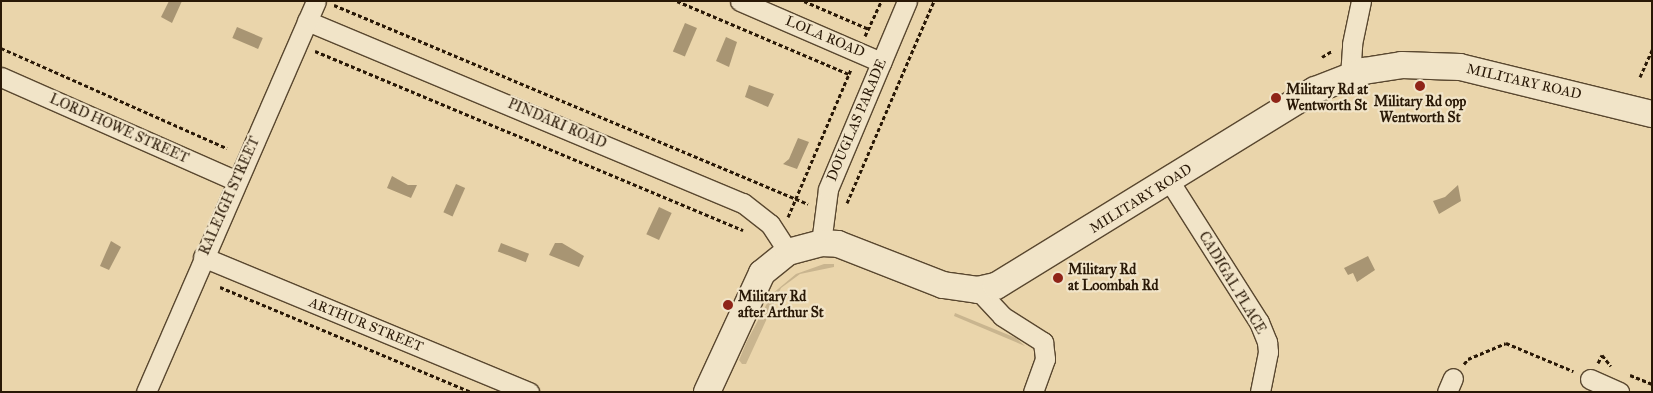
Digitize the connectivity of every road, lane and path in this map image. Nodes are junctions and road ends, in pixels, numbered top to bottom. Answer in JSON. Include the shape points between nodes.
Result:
{"nodes":[{"id":1,"x":316,"y":1,"type":"edge"},
{"id":2,"x":326,"y":1,"type":"edge"},
{"id":3,"x":740,"y":1,"type":"edge"},
{"id":4,"x":804,"y":1,"type":"edge"},
{"id":5,"x":907,"y":1,"type":"edge"},
{"id":6,"x":934,"y":1,"type":"edge"},
{"id":7,"x":1362,"y":1,"type":"edge"},
{"id":8,"x":307,"y":21,"type":"junction"},
{"id":9,"x":869,"y":29,"type":"dead end"},
{"id":10,"x":297,"y":44,"type":"junction"},
{"id":11,"x":1,"y":48,"type":"edge"},
{"id":12,"x":1652,"y":50,"type":"edge"},
{"id":13,"x":881,"y":62,"type":"junction"},
{"id":14,"x":849,"y":74,"type":"dead end"},
{"id":15,"x":1350,"y":76,"type":"junction"},
{"id":16,"x":1,"y":77,"type":"edge"},
{"id":17,"x":1640,"y":77,"type":"dead end"},
{"id":18,"x":1652,"y":114,"type":"edge"},
{"id":19,"x":227,"y":148,"type":"dead end"},
{"id":20,"x":237,"y":181,"type":"junction"},
{"id":21,"x":1170,"y":182,"type":"junction"},
{"id":22,"x":796,"y":199,"type":"junction"},
{"id":23,"x":810,"y":205,"type":"dead end"},
{"id":24,"x":844,"y":210,"type":"dead end"},
{"id":25,"x":788,"y":218,"type":"dead end"},
{"id":26,"x":751,"y":233,"type":"dead end"},
{"id":27,"x":821,"y":243,"type":"junction"},
{"id":28,"x":788,"y":252,"type":"junction"},
{"id":29,"x":203,"y":257,"type":"junction"},
{"id":30,"x":220,"y":287,"type":"dead end"},
{"id":31,"x":978,"y":290,"type":"junction"},
{"id":32,"x":1590,"y":379,"type":"joint"},
{"id":33,"x":1450,"y":385,"type":"edge"},
{"id":34,"x":146,"y":392,"type":"edge"},
{"id":35,"x":470,"y":392,"type":"edge"},
{"id":36,"x":529,"y":392,"type":"edge"},
{"id":37,"x":707,"y":392,"type":"edge"},
{"id":38,"x":1033,"y":392,"type":"edge"},
{"id":39,"x":1260,"y":392,"type":"edge"},
{"id":40,"x":1619,"y":392,"type":"edge"}],
"edges":[{"from":1,"to":8,"type":"street","name":"RALEIGH STREET"},
{"from":2,"to":22,"type":"path"},
{"from":3,"to":13,"type":"street","name":"LOLA ROAD"},
{"from":4,"to":9,"type":"path"},
{"from":5,"to":13,"type":"street","name":"DOUGLAS PARADE"},
{"from":6,"to":24,"type":"path"},
{"from":7,"to":15,"type":"street","via":[[1352,44]]},
{"from":8,"to":10,"type":"street","name":"RALEIGH STREET"},
{"from":8,"to":28,"type":"street","name":"PINDARI ROAD","via":[[743,203],[770,224]]},
{"from":10,"to":20,"type":"street","name":"RALEIGH STREET"},
{"from":10,"to":26,"type":"path"},
{"from":11,"to":19,"type":"path"},
{"from":12,"to":17,"type":"path"},
{"from":13,"to":27,"type":"street","name":"DOUGLAS PARADE","via":[[828,189]]},
{"from":14,"to":22,"type":"path"},
{"from":15,"to":18,"type":"street","name":"MILITARY ROAD","via":[[1402,64],[1460,68]]},
{"from":15,"to":21,"type":"street","name":"MILITARY ROAD","via":[[1315,90]]},
{"from":16,"to":20,"type":"street","name":"LORD HOWE STREET"},
{"from":20,"to":29,"type":"street","name":"RALEIGH STREET"},
{"from":21,"to":31,"type":"street","name":"MILITARY ROAD","via":[[1016,276]]},
{"from":21,"to":39,"type":"street","name":"CADIGAL PLACE","via":[[1259,322],[1268,352]]},
{"from":22,"to":23,"type":"path"},
{"from":22,"to":25,"type":"path"},
{"from":27,"to":28,"type":"street","name":"MILITARY ROAD"},
{"from":27,"to":31,"type":"street","name":"MILITARY ROAD","via":[[854,248],[943,285]]},
{"from":28,"to":37,"type":"street","name":"MILITARY ROAD","via":[[762,273]]},
{"from":29,"to":34,"type":"street","name":"RALEIGH STREET"},
{"from":29,"to":36,"type":"street","name":"ARTHUR STREET"},
{"from":30,"to":35,"type":"path"},
{"from":31,"to":38,"type":"street","via":[[1002,316],[1043,342],[1045,359]]},
{"from":32,"to":33,"type":"path","via":[[1506,343],[1468,359]]},
{"from":32,"to":40,"type":"street"}]}
